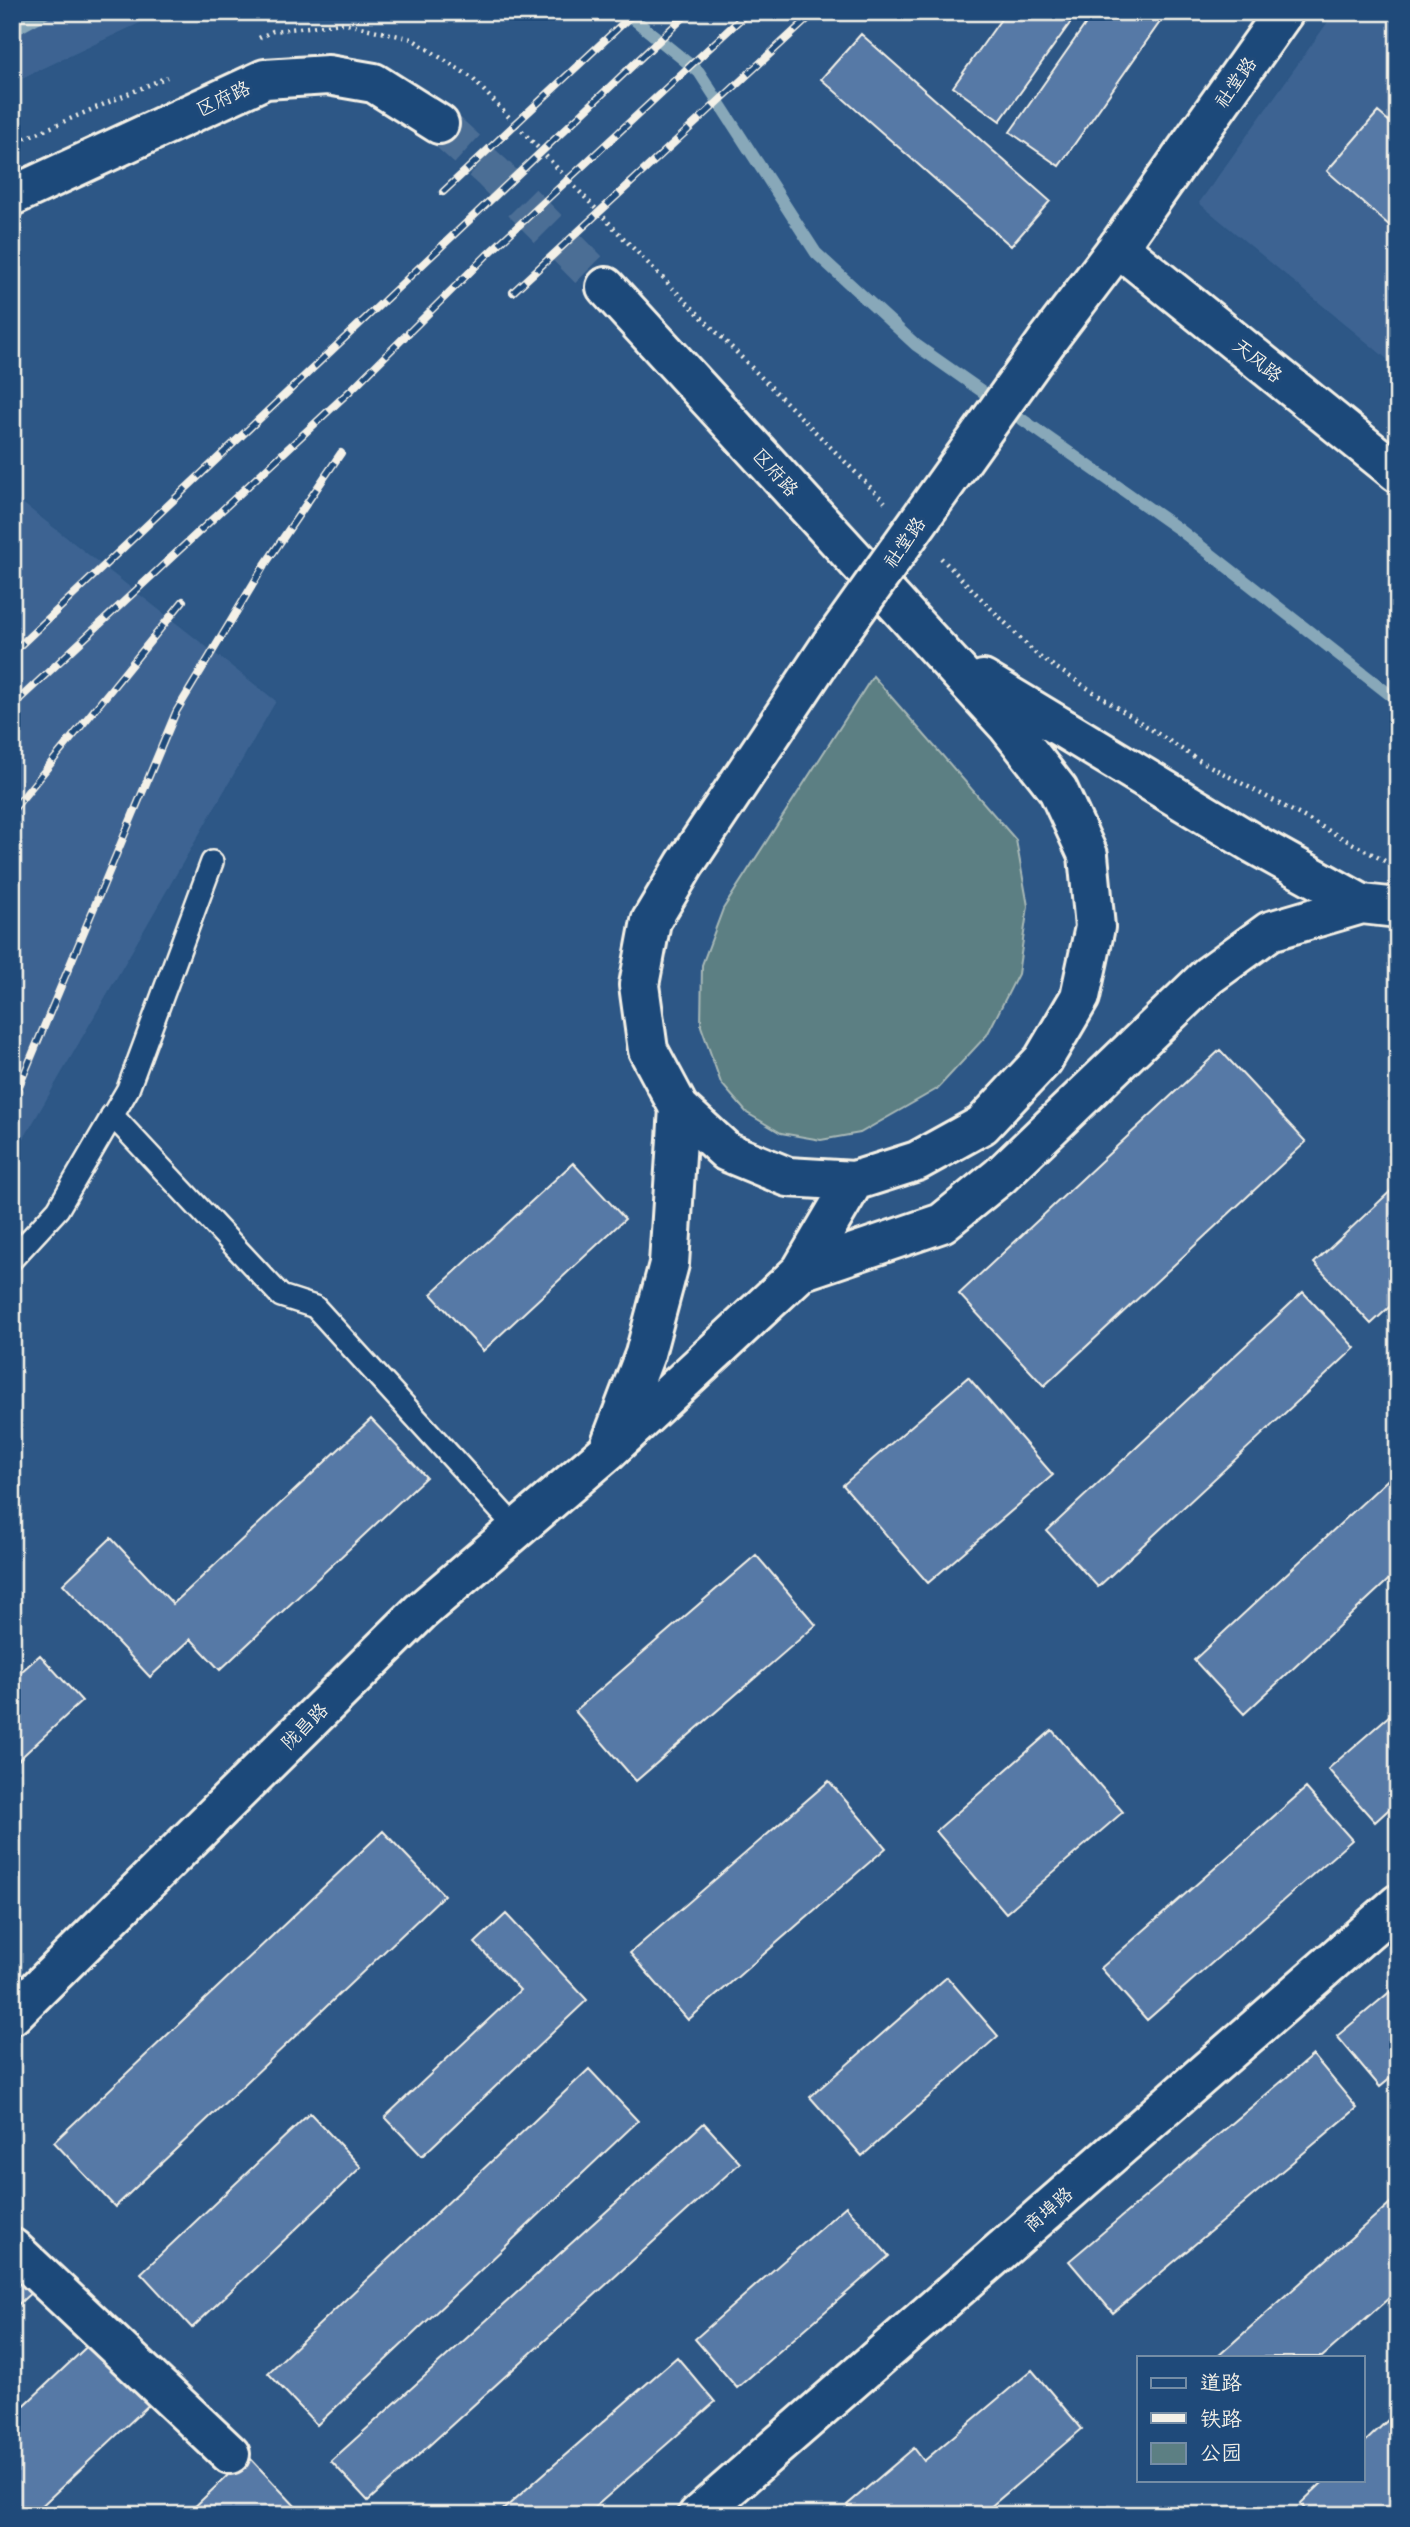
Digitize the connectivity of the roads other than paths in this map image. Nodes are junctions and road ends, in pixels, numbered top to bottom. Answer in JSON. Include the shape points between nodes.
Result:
{"nodes":[{"id":1,"x":1284,"y":12,"type":"edge"},
{"id":2,"x":439,"y":124,"type":"tunnel mouth"},
{"id":3,"x":12,"y":196,"type":"edge"},
{"id":4,"x":1118,"y":247,"type":"junction"},
{"id":5,"x":606,"y":287,"type":"tunnel mouth"},
{"id":6,"x":1398,"y":473,"type":"edge"},
{"id":7,"x":945,"y":657,"type":"junction"},
{"id":8,"x":212,"y":862,"type":"dead end"},
{"id":9,"x":1380,"y":906,"type":"edge"},
{"id":10,"x":679,"y":1108,"type":"junction"},
{"id":11,"x":112,"y":1115,"type":"junction"},
{"id":12,"x":854,"y":1181,"type":"junction"},
{"id":13,"x":12,"y":1259,"type":"edge"},
{"id":14,"x":801,"y":1271,"type":"junction"},
{"id":15,"x":608,"y":1451,"type":"junction"},
{"id":16,"x":517,"y":1529,"type":"junction"},
{"id":17,"x":1398,"y":1904,"type":"edge"},
{"id":18,"x":12,"y":2015,"type":"edge"},
{"id":19,"x":12,"y":2248,"type":"edge"},
{"id":20,"x":230,"y":2454,"type":"dead end"},
{"id":21,"x":698,"y":2515,"type":"edge"}],
"edges":[{"from":1,"to":4,"type":"main road","name":"社堂路"},
{"from":2,"to":3,"type":"main road","name":"区府路","via":[[374,83],[328,75],[265,79]]},
{"from":4,"to":6,"type":"main road","name":"天风路"},
{"from":4,"to":10,"type":"main road","name":"社堂路","bridge":true,"via":[[832,643],[651,920],[639,985],[648,1050]]},
{"from":5,"to":7,"type":"main road","name":"区府路"},
{"from":7,"to":9,"type":"main road","via":[[1254,844]]},
{"from":7,"to":12,"type":"main road","name":"区府路","via":[[1058,790],[1087,855],[1095,927],[1080,997],[1044,1059],[982,1125],[917,1161]]},
{"from":8,"to":11,"type":"lane","via":[[128,1089]]},
{"from":9,"to":14,"type":"main road","via":[[1270,931],[1209,975],[1000,1177],[943,1223]]},
{"from":10,"to":12,"type":"main road","via":[[727,1152],[788,1177]]},
{"from":10,"to":15,"type":"main road","via":[[668,1264],[645,1353]]},
{"from":11,"to":13,"type":"lane","via":[[58,1209]]},
{"from":11,"to":16,"type":"lane","via":[[281,1296],[315,1307]]},
{"from":12,"to":14,"type":"main road"},
{"from":14,"to":15,"type":"main road","name":"陇昌路"},
{"from":15,"to":16,"type":"main road","name":"陇昌路"},
{"from":16,"to":18,"type":"main road","name":"陇昌路","via":[[420,1612]]},
{"from":17,"to":21,"type":"main road","name":"商埠路"},
{"from":19,"to":20,"type":"main road"}]}
